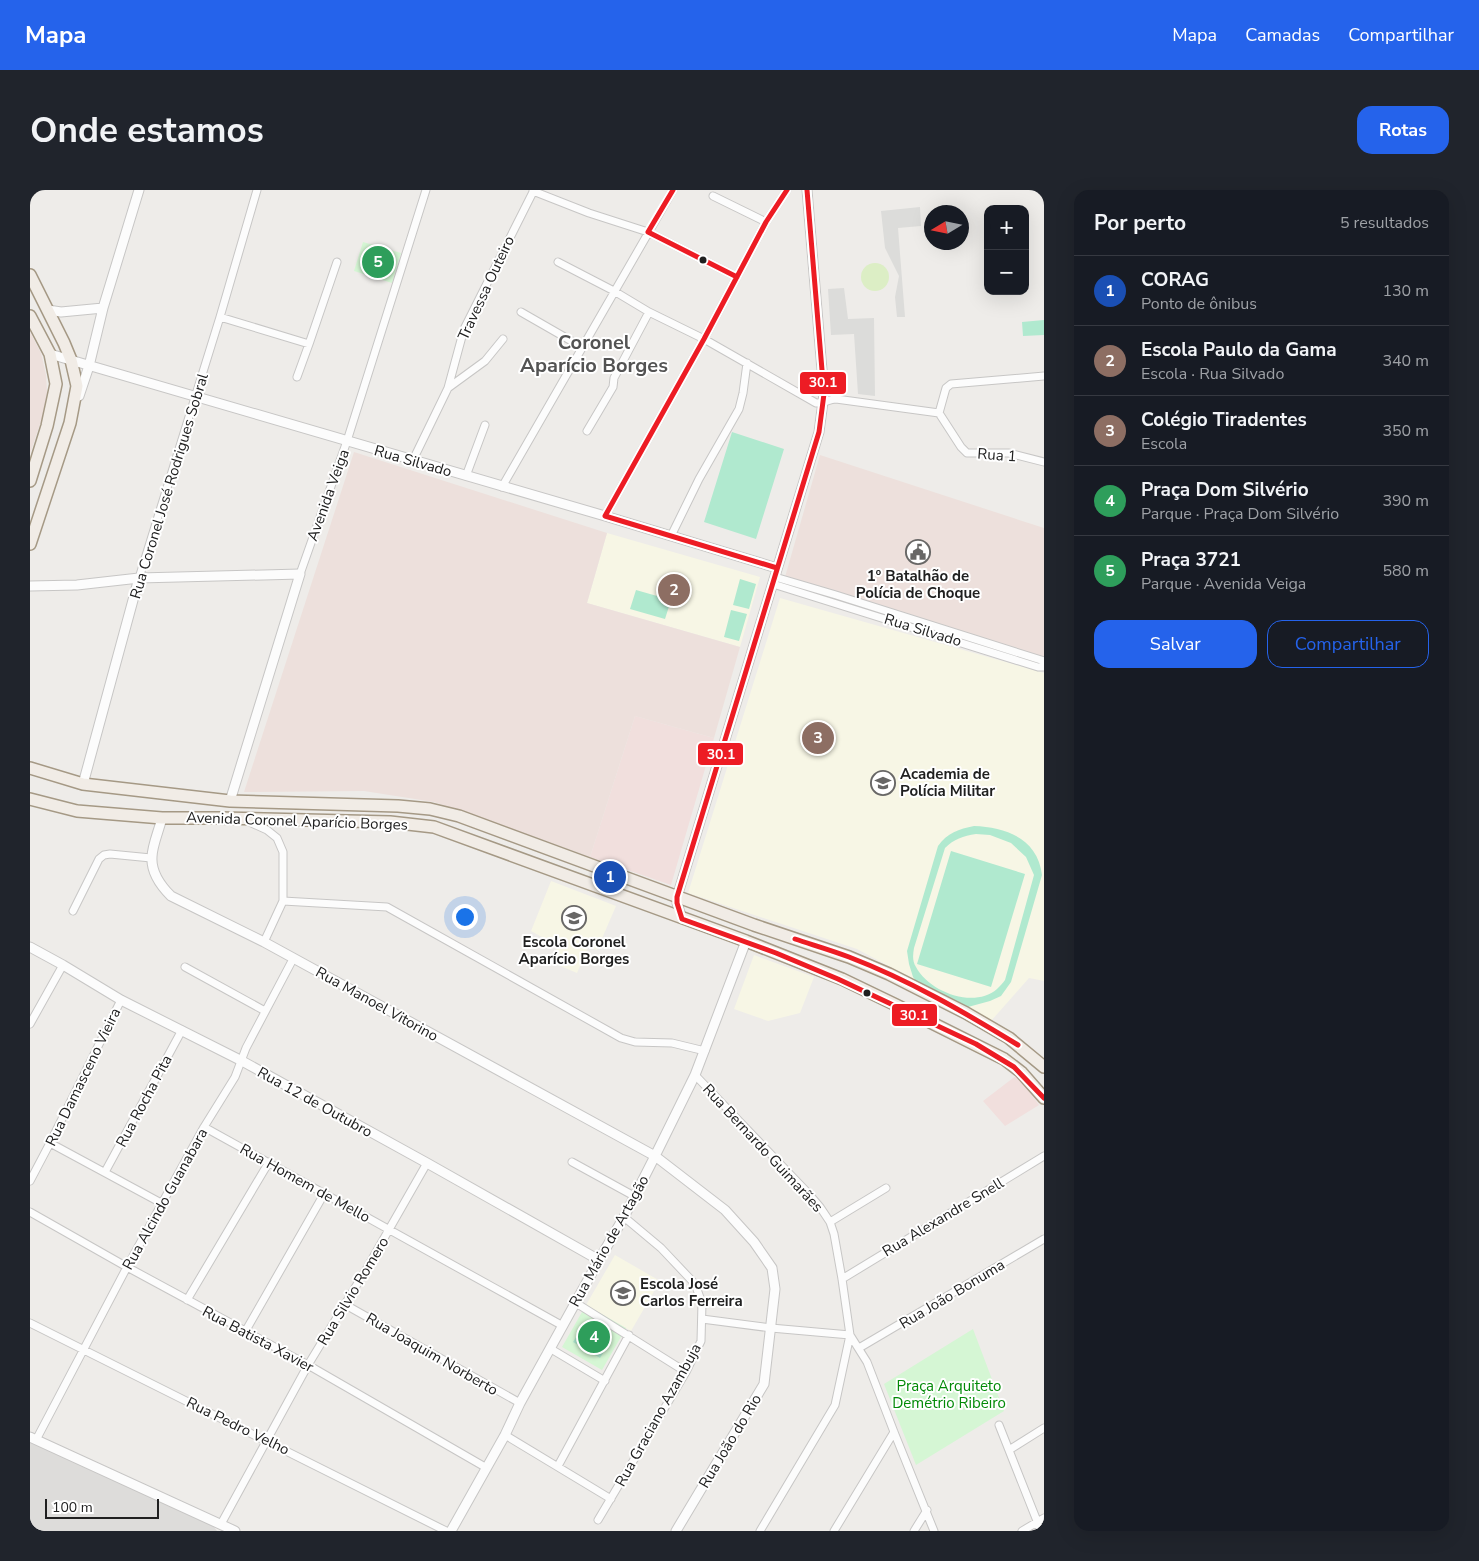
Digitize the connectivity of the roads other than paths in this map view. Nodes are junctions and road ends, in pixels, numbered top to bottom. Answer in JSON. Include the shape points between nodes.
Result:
{"nodes":[{"id":1,"x":139,"y":190,"type":"edge"},
{"id":2,"x":257,"y":190,"type":"edge"},
{"id":3,"x":426,"y":190,"type":"edge"},
{"id":4,"x":673,"y":190,"type":"edge"},
{"id":5,"x":787,"y":190,"type":"edge"},
{"id":6,"x":808,"y":190,"type":"edge"},
{"id":7,"x":533,"y":191,"type":"edge"},
{"id":8,"x":713,"y":196,"type":"dead end"},
{"id":9,"x":766,"y":222,"type":"junction"},
{"id":10,"x":648,"y":232,"type":"junction"},
{"id":11,"x":337,"y":262,"type":"dead end"},
{"id":12,"x":558,"y":262,"type":"dead end"},
{"id":13,"x":30,"y":275,"type":"edge"},
{"id":14,"x":737,"y":277,"type":"junction"},
{"id":15,"x":614,"y":291,"type":"junction"},
{"id":16,"x":103,"y":308,"type":"junction"},
{"id":17,"x":48,"y":310,"type":"junction"},
{"id":18,"x":521,"y":312,"type":"dead end"},
{"id":19,"x":649,"y":312,"type":"junction"},
{"id":20,"x":30,"y":316,"type":"edge"},
{"id":21,"x":220,"y":317,"type":"junction"},
{"id":22,"x":502,"y":339,"type":"dead end"},
{"id":23,"x":704,"y":339,"type":"junction"},
{"id":24,"x":309,"y":344,"type":"junction"},
{"id":25,"x":582,"y":347,"type":"junction"},
{"id":26,"x":50,"y":354,"type":"junction"},
{"id":27,"x":71,"y":360,"type":"junction"},
{"id":28,"x":747,"y":363,"type":"junction"},
{"id":29,"x":89,"y":366,"type":"junction"},
{"id":30,"x":1044,"y":376,"type":"edge"},
{"id":31,"x":297,"y":377,"type":"dead end"},
{"id":32,"x":448,"y":388,"type":"junction"},
{"id":33,"x":196,"y":397,"type":"junction"},
{"id":34,"x":824,"y":402,"type":"junction"},
{"id":35,"x":939,"y":413,"type":"junction"},
{"id":36,"x":70,"y":423,"type":"junction"},
{"id":37,"x":485,"y":425,"type":"dead end"},
{"id":38,"x":587,"y":431,"type":"dead end"},
{"id":39,"x":347,"y":441,"type":"junction"},
{"id":40,"x":413,"y":460,"type":"junction"},
{"id":41,"x":1044,"y":462,"type":"edge"},
{"id":42,"x":466,"y":476,"type":"junction"},
{"id":43,"x":30,"y":480,"type":"edge"},
{"id":44,"x":502,"y":487,"type":"junction"},
{"id":45,"x":605,"y":516,"type":"junction"},
{"id":46,"x":671,"y":536,"type":"junction"},
{"id":47,"x":30,"y":544,"type":"edge"},
{"id":48,"x":300,"y":574,"type":"junction"},
{"id":49,"x":775,"y":577,"type":"junction"},
{"id":50,"x":139,"y":578,"type":"junction"},
{"id":51,"x":30,"y":586,"type":"edge"},
{"id":52,"x":791,"y":586,"type":"junction"},
{"id":53,"x":815,"y":588,"type":"junction"},
{"id":54,"x":836,"y":595,"type":"junction"},
{"id":55,"x":813,"y":597,"type":"junction"},
{"id":56,"x":834,"y":603,"type":"junction"},
{"id":57,"x":857,"y":606,"type":"junction"},
{"id":58,"x":1026,"y":659,"type":"junction"},
{"id":59,"x":1044,"y":661,"type":"edge"},
{"id":60,"x":1044,"y":667,"type":"edge"},
{"id":61,"x":30,"y":768,"type":"edge"},
{"id":62,"x":30,"y":775,"type":"edge"},
{"id":63,"x":83,"y":784,"type":"junction"},
{"id":64,"x":30,"y":791,"type":"edge"},
{"id":65,"x":30,"y":799,"type":"edge"},
{"id":66,"x":230,"y":801,"type":"junction"},
{"id":67,"x":162,"y":818,"type":"junction"},
{"id":68,"x":219,"y":818,"type":"junction"},
{"id":69,"x":240,"y":818,"type":"junction"},
{"id":70,"x":151,"y":858,"type":"junction"},
{"id":71,"x":677,"y":897,"type":"junction"},
{"id":72,"x":283,"y":901,"type":"junction"},
{"id":73,"x":73,"y":911,"type":"dead end"},
{"id":74,"x":682,"y":919,"type":"junction"},
{"id":75,"x":746,"y":941,"type":"junction"},
{"id":76,"x":264,"y":942,"type":"junction"},
{"id":77,"x":30,"y":947,"type":"edge"},
{"id":78,"x":293,"y":959,"type":"junction"},
{"id":79,"x":63,"y":965,"type":"junction"},
{"id":80,"x":185,"y":967,"type":"dead end"},
{"id":81,"x":121,"y":1000,"type":"junction"},
{"id":82,"x":265,"y":1012,"type":"junction"},
{"id":83,"x":30,"y":1024,"type":"edge"},
{"id":84,"x":182,"y":1030,"type":"junction"},
{"id":85,"x":705,"y":1050,"type":"junction"},
{"id":86,"x":242,"y":1061,"type":"junction"},
{"id":87,"x":1044,"y":1067,"type":"edge"},
{"id":88,"x":695,"y":1076,"type":"junction"},
{"id":89,"x":1044,"y":1098,"type":"edge"},
{"id":90,"x":204,"y":1127,"type":"junction"},
{"id":91,"x":50,"y":1143,"type":"junction"},
{"id":92,"x":655,"y":1156,"type":"junction"},
{"id":93,"x":1044,"y":1156,"type":"edge"},
{"id":94,"x":268,"y":1162,"type":"junction"},
{"id":95,"x":572,"y":1162,"type":"dead end"},
{"id":96,"x":427,"y":1163,"type":"junction"},
{"id":97,"x":105,"y":1172,"type":"junction"},
{"id":98,"x":30,"y":1181,"type":"edge"},
{"id":99,"x":886,"y":1188,"type":"dead end"},
{"id":100,"x":324,"y":1194,"type":"junction"},
{"id":101,"x":634,"y":1196,"type":"junction"},
{"id":102,"x":163,"y":1204,"type":"junction"},
{"id":103,"x":30,"y":1212,"type":"edge"},
{"id":104,"x":624,"y":1217,"type":"junction"},
{"id":105,"x":830,"y":1222,"type":"junction"},
{"id":106,"x":389,"y":1230,"type":"junction"},
{"id":107,"x":1044,"y":1239,"type":"edge"},
{"id":108,"x":599,"y":1260,"type":"junction"},
{"id":109,"x":127,"y":1268,"type":"junction"},
{"id":110,"x":842,"y":1279,"type":"junction"},
{"id":111,"x":187,"y":1300,"type":"junction"},
{"id":112,"x":576,"y":1303,"type":"junction"},
{"id":113,"x":344,"y":1304,"type":"junction"},
{"id":114,"x":702,"y":1319,"type":"junction"},
{"id":115,"x":30,"y":1323,"type":"edge"},
{"id":116,"x":563,"y":1326,"type":"junction"},
{"id":117,"x":771,"y":1328,"type":"junction"},
{"id":118,"x":244,"y":1332,"type":"junction"},
{"id":119,"x":850,"y":1335,"type":"junction"},
{"id":120,"x":629,"y":1336,"type":"junction"},
{"id":121,"x":859,"y":1348,"type":"junction"},
{"id":122,"x":551,"y":1349,"type":"junction"},
{"id":123,"x":83,"y":1350,"type":"junction"},
{"id":124,"x":308,"y":1365,"type":"junction"},
{"id":125,"x":686,"y":1372,"type":"junction"},
{"id":126,"x":604,"y":1381,"type":"junction"},
{"id":127,"x":520,"y":1404,"type":"junction"},
{"id":128,"x":999,"y":1425,"type":"dead end"},
{"id":129,"x":1044,"y":1428,"type":"edge"},
{"id":130,"x":894,"y":1432,"type":"junction"},
{"id":131,"x":505,"y":1435,"type":"junction"},
{"id":132,"x":33,"y":1438,"type":"edge"},
{"id":133,"x":268,"y":1440,"type":"junction"},
{"id":134,"x":1009,"y":1450,"type":"junction"},
{"id":135,"x":558,"y":1466,"type":"junction"},
{"id":136,"x":485,"y":1467,"type":"junction"},
{"id":137,"x":610,"y":1499,"type":"junction"},
{"id":138,"x":927,"y":1510,"type":"junction"},
{"id":139,"x":598,"y":1520,"type":"dead end"},
{"id":140,"x":1041,"y":1520,"type":"edge"},
{"id":141,"x":221,"y":1524,"type":"junction"},
{"id":142,"x":235,"y":1531,"type":"edge"},
{"id":143,"x":446,"y":1531,"type":"edge"},
{"id":144,"x":451,"y":1531,"type":"edge"},
{"id":145,"x":676,"y":1531,"type":"edge"},
{"id":146,"x":760,"y":1531,"type":"edge"},
{"id":147,"x":834,"y":1531,"type":"edge"},
{"id":148,"x":914,"y":1531,"type":"edge"},
{"id":149,"x":934,"y":1531,"type":"edge"},
{"id":150,"x":1022,"y":1531,"type":"edge"},
{"id":151,"x":1041,"y":1531,"type":"edge"}],
"edges":[{"from":1,"to":16,"type":"street"},
{"from":2,"to":21,"type":"street","name":"Rua Coronel José Rodrigues Sobral"},
{"from":3,"to":39,"type":"street","name":"Avenida Veiga"},
{"from":4,"to":10,"type":"street"},
{"from":5,"to":9,"type":"street"},
{"from":6,"to":34,"type":"street"},
{"from":7,"to":10,"type":"street"},
{"from":7,"to":32,"type":"street","name":"Travessa Outeiro","via":[[464,329]]},
{"from":8,"to":9,"type":"street"},
{"from":9,"to":14,"type":"street"},
{"from":10,"to":14,"type":"street"},
{"from":10,"to":15,"type":"street"},
{"from":11,"to":24,"type":"street"},
{"from":12,"to":15,"type":"street"},
{"from":13,"to":17,"type":"main road"},
{"from":14,"to":23,"type":"street"},
{"from":15,"to":19,"type":"street"},
{"from":15,"to":25,"type":"street"},
{"from":16,"to":17,"type":"street"},
{"from":16,"to":29,"type":"street"},
{"from":17,"to":27,"type":"main road"},
{"from":18,"to":25,"type":"street"},
{"from":19,"to":23,"type":"street"},
{"from":19,"to":38,"type":"street","via":[[614,378],[613,387]]},
{"from":20,"to":26,"type":"main road"},
{"from":21,"to":24,"type":"street"},
{"from":21,"to":33,"type":"street","name":"Rua Coronel José Rodrigues Sobral"},
{"from":22,"to":32,"type":"street","via":[[485,361]]},
{"from":23,"to":28,"type":"street"},
{"from":23,"to":45,"type":"street"},
{"from":24,"to":31,"type":"street"},
{"from":25,"to":44,"type":"street"},
{"from":26,"to":27,"type":"street","name":"Rua Silvado"},
{"from":26,"to":43,"type":"main road","via":[[56,384]]},
{"from":27,"to":29,"type":"street","name":"Rua Silvado"},
{"from":27,"to":36,"type":"main road","via":[[77,386]]},
{"from":28,"to":34,"type":"street","via":[[816,403]]},
{"from":28,"to":46,"type":"street","via":[[739,409],[698,479]]},
{"from":29,"to":33,"type":"street","name":"Rua Silvado"},
{"from":29,"to":36,"type":"street"},
{"from":30,"to":35,"type":"street","via":[[951,384],[946,388]]},
{"from":32,"to":40,"type":"street","name":"Travessa Outeiro"},
{"from":33,"to":39,"type":"street","name":"Rua Silvado"},
{"from":33,"to":50,"type":"street","name":"Rua Coronel José Rodrigues Sobral"},
{"from":34,"to":35,"type":"street","via":[[836,399]]},
{"from":34,"to":49,"type":"street","via":[[819,432]]},
{"from":35,"to":41,"type":"street","name":"Rua 1","via":[[967,453],[1009,453]]},
{"from":36,"to":47,"type":"main road"},
{"from":37,"to":42,"type":"street"},
{"from":39,"to":40,"type":"street","name":"Rua Silvado"},
{"from":39,"to":48,"type":"street","name":"Avenida Veiga"},
{"from":40,"to":42,"type":"street","name":"Rua Silvado"},
{"from":42,"to":44,"type":"street","name":"Rua Silvado"},
{"from":44,"to":45,"type":"street","name":"Rua Silvado"},
{"from":45,"to":46,"type":"street","name":"Rua Silvado"},
{"from":46,"to":49,"type":"street","name":"Rua Silvado"},
{"from":48,"to":50,"type":"street"},
{"from":48,"to":66,"type":"street","name":"Avenida Veiga"},
{"from":49,"to":52,"type":"street","name":"Rua Silvado"},
{"from":49,"to":71,"type":"street"},
{"from":50,"to":51,"type":"street"},
{"from":50,"to":63,"type":"street","name":"Rua Coronel José Rodrigues Sobral"},
{"from":52,"to":53,"type":"street","name":"Rua Silvado"},
{"from":52,"to":55,"type":"street","name":"Rua Silvado"},
{"from":53,"to":54,"type":"street","name":"Rua Silvado"},
{"from":53,"to":55,"type":"street"},
{"from":54,"to":56,"type":"street"},
{"from":54,"to":57,"type":"street","name":"Rua Silvado"},
{"from":55,"to":56,"type":"street","name":"Rua Silvado"},
{"from":56,"to":57,"type":"street","name":"Rua Silvado"},
{"from":57,"to":58,"type":"street","name":"Rua Silvado"},
{"from":58,"to":59,"type":"street","name":"Rua Silvado"},
{"from":58,"to":60,"type":"street","name":"Rua Silvado"},
{"from":61,"to":63,"type":"main road","name":"Avenida Coronel Aparício Borges"},
{"from":62,"to":66,"type":"main road","via":[[82,790]]},
{"from":63,"to":66,"type":"main road","name":"Avenida Coronel Aparício Borges"},
{"from":64,"to":68,"type":"main road","via":[[78,804]]},
{"from":65,"to":67,"type":"main road","name":"Avenida Coronel Aparício Borges","via":[[77,811]]},
{"from":66,"to":71,"type":"main road","name":"Avenida Coronel Aparício Borges","via":[[430,809],[459,816]]},
{"from":67,"to":68,"type":"main road","name":"Avenida Coronel Aparício Borges"},
{"from":67,"to":70,"type":"street"},
{"from":68,"to":69,"type":"main road","name":"Avenida Coronel Aparício Borges"},
{"from":69,"to":72,"type":"street","via":[[277,838],[283,852]]},
{"from":69,"to":74,"type":"main road","name":"Avenida Coronel Aparício Borges","via":[[390,822],[434,827]]},
{"from":70,"to":73,"type":"street","via":[[104,855]]},
{"from":70,"to":76,"type":"street","name":"Rua Manoel Vitorino","via":[[162,887],[172,896]]},
{"from":71,"to":74,"type":"street"},
{"from":71,"to":87,"type":"main road","name":"Avenida Coronel Aparício Borges","via":[[849,957],[888,974],[1009,1038]]},
{"from":72,"to":76,"type":"street"},
{"from":72,"to":85,"type":"street","via":[[387,907],[622,1038]]},
{"from":74,"to":75,"type":"main road","name":"Avenida Coronel Aparício Borges"},
{"from":75,"to":85,"type":"street","name":"Rua Mário de Artagão"},
{"from":75,"to":89,"type":"main road","name":"Avenida Coronel Aparício Borges","via":[[842,979],[1004,1059]]},
{"from":76,"to":78,"type":"street","name":"Rua Manoel Vitorino"},
{"from":77,"to":79,"type":"street","name":"Rua 12 de Outubro"},
{"from":78,"to":82,"type":"street","name":"Rua Alcindo Guanabara"},
{"from":78,"to":92,"type":"street","name":"Rua Manoel Vitorino"},
{"from":79,"to":81,"type":"street","name":"Rua 12 de Outubro"},
{"from":79,"to":83,"type":"street"},
{"from":80,"to":82,"type":"street"},
{"from":81,"to":84,"type":"street","name":"Rua 12 de Outubro"},
{"from":81,"to":91,"type":"street","name":"Rua Damasceno Vieira"},
{"from":82,"to":86,"type":"street","name":"Rua Alcindo Guanabara"},
{"from":84,"to":86,"type":"street","name":"Rua 12 de Outubro"},
{"from":84,"to":97,"type":"street","name":"Rua Rocha Pita"},
{"from":85,"to":88,"type":"street","name":"Rua Mário de Artagão"},
{"from":86,"to":90,"type":"street","name":"Rua Alcindo Guanabara"},
{"from":86,"to":96,"type":"street","name":"Rua 12 de Outubro"},
{"from":88,"to":92,"type":"street","name":"Rua Mário de Artagão"},
{"from":88,"to":105,"type":"street","name":"Rua Bernardo Guimarães","via":[[808,1193]]},
{"from":90,"to":94,"type":"street","name":"Rua Homem de Mello"},
{"from":90,"to":102,"type":"street","name":"Rua Alcindo Guanabara"},
{"from":91,"to":97,"type":"street"},
{"from":91,"to":98,"type":"street","name":"Rua Damasceno Vieira"},
{"from":92,"to":101,"type":"street","name":"Rua Mário de Artagão"},
{"from":92,"to":117,"type":"street","name":"Rua João do Rio","via":[[725,1210],[768,1261],[775,1289]]},
{"from":93,"to":110,"type":"street","name":"Rua Alexandre Snell"},
{"from":94,"to":100,"type":"street","name":"Rua Homem de Mello"},
{"from":94,"to":111,"type":"street"},
{"from":95,"to":101,"type":"street"},
{"from":96,"to":106,"type":"street","name":"Rua Silvio Romero"},
{"from":96,"to":108,"type":"street","name":"Rua 12 de Outubro"},
{"from":97,"to":102,"type":"street"},
{"from":99,"to":105,"type":"street"},
{"from":100,"to":106,"type":"street","name":"Rua Homem de Mello"},
{"from":100,"to":118,"type":"street"},
{"from":101,"to":104,"type":"street","name":"Rua Mário de Artagão"},
{"from":102,"to":109,"type":"street","name":"Rua Alcindo Guanabara"},
{"from":103,"to":109,"type":"street","name":"Rua Batista Xavier"},
{"from":104,"to":108,"type":"street","name":"Rua Mário de Artagão"},
{"from":104,"to":114,"type":"street","name":"Rua Graciano Azambuja","via":[[661,1248],[695,1284],[702,1302]]},
{"from":105,"to":110,"type":"street","name":"Rua Bernardo Guimarães"},
{"from":106,"to":113,"type":"street","name":"Rua Silvio Romero"},
{"from":106,"to":116,"type":"street","name":"Rua Homem de Mello"},
{"from":107,"to":121,"type":"street","name":"Rua João Bonuma"},
{"from":108,"to":112,"type":"street","name":"Rua Mário de Artagão"},
{"from":109,"to":111,"type":"street","name":"Rua Batista Xavier"},
{"from":109,"to":123,"type":"street","name":"Rua Alcindo Guanabara"},
{"from":110,"to":119,"type":"street","name":"Rua Bernardo Guimarães"},
{"from":111,"to":118,"type":"street","name":"Rua Batista Xavier"},
{"from":112,"to":116,"type":"street","name":"Rua Mário de Artagão"},
{"from":112,"to":120,"type":"street"},
{"from":113,"to":124,"type":"street","name":"Rua Silvio Romero"},
{"from":113,"to":127,"type":"street","name":"Rua Joaquim Norberto"},
{"from":114,"to":117,"type":"street"},
{"from":114,"to":125,"type":"street","name":"Rua Graciano Azambuja","via":[[701,1341]]},
{"from":115,"to":123,"type":"street","name":"Rua Pedro Velho"},
{"from":116,"to":122,"type":"street","name":"Rua Mário de Artagão"},
{"from":117,"to":119,"type":"street"},
{"from":117,"to":145,"type":"street","name":"Rua João do Rio","via":[[764,1384]]},
{"from":118,"to":124,"type":"street","name":"Rua Batista Xavier"},
{"from":119,"to":121,"type":"street","name":"Rua Bernardo Guimarães"},
{"from":119,"to":146,"type":"street","via":[[835,1406]]},
{"from":120,"to":125,"type":"street"},
{"from":120,"to":126,"type":"street"},
{"from":121,"to":130,"type":"street","name":"Rua Bernardo Guimarães"},
{"from":122,"to":126,"type":"street"},
{"from":122,"to":127,"type":"street","name":"Rua Mário de Artagão"},
{"from":123,"to":132,"type":"street","name":"Rua Alcindo Guanabara"},
{"from":123,"to":133,"type":"street","name":"Rua Pedro Velho"},
{"from":124,"to":133,"type":"street","name":"Rua Silvio Romero"},
{"from":124,"to":136,"type":"street","name":"Rua Batista Xavier"},
{"from":125,"to":137,"type":"street","name":"Rua Graciano Azambuja"},
{"from":126,"to":135,"type":"street"},
{"from":127,"to":131,"type":"street","name":"Rua Mário de Artagão"},
{"from":128,"to":134,"type":"street"},
{"from":129,"to":134,"type":"street"},
{"from":130,"to":138,"type":"street","name":"Rua Bernardo Guimarães"},
{"from":130,"to":147,"type":"street"},
{"from":131,"to":135,"type":"street"},
{"from":131,"to":136,"type":"street","name":"Rua Mário de Artagão"},
{"from":132,"to":141,"type":"street"},
{"from":133,"to":141,"type":"street","name":"Rua Silvio Romero"},
{"from":133,"to":143,"type":"street","name":"Rua Pedro Velho"},
{"from":134,"to":140,"type":"street"},
{"from":135,"to":137,"type":"street"},
{"from":136,"to":144,"type":"street","name":"Rua Mário de Artagão"},
{"from":137,"to":139,"type":"street","name":"Rua Graciano Azambuja"},
{"from":138,"to":148,"type":"street"},
{"from":138,"to":149,"type":"street","name":"Rua Bernardo Guimarães"},
{"from":140,"to":150,"type":"street"},
{"from":140,"to":151,"type":"street"},
{"from":141,"to":142,"type":"street"}]}
